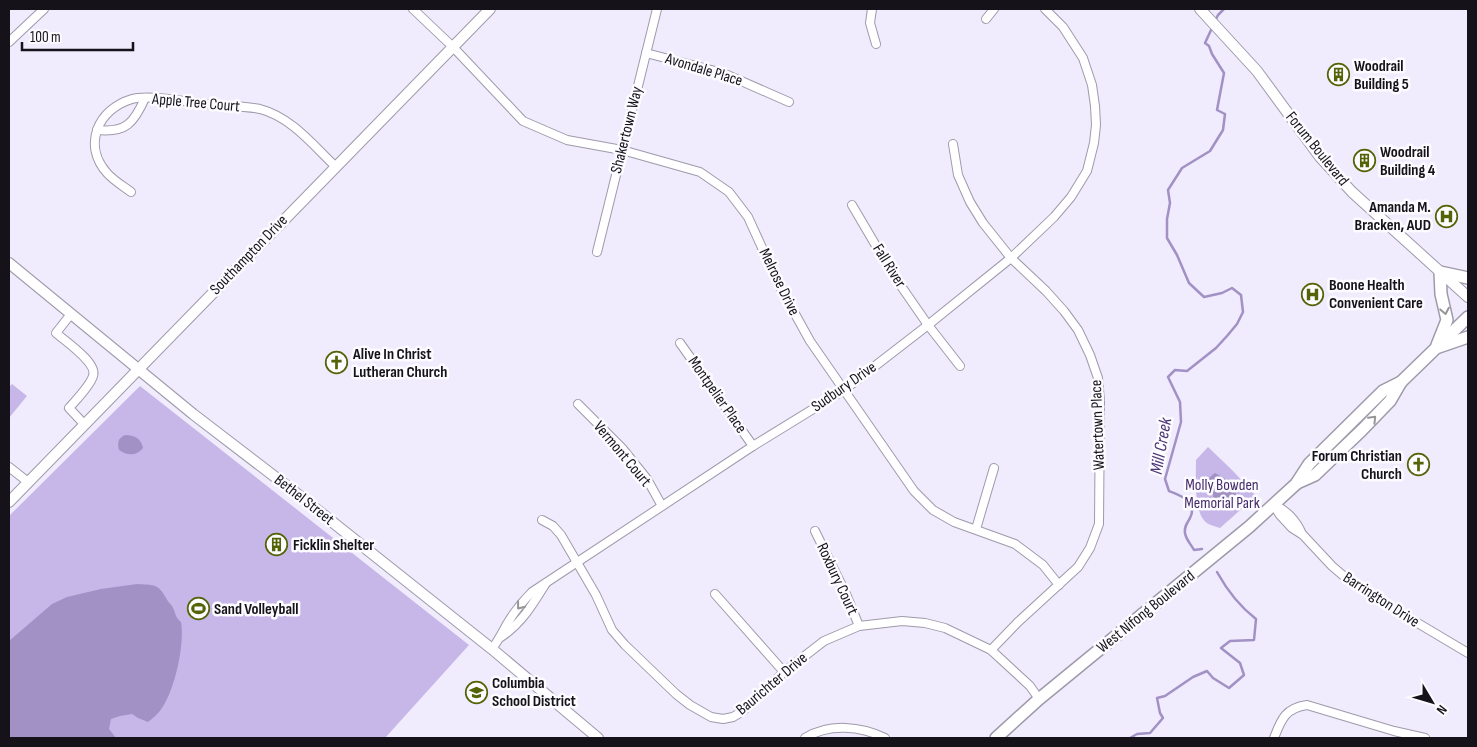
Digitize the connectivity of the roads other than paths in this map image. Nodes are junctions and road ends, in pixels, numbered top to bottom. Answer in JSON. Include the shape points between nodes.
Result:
{"nodes":[{"id":1,"x":44,"y":9,"type":"edge"},
{"id":2,"x":412,"y":9,"type":"edge"},
{"id":3,"x":490,"y":9,"type":"edge"},
{"id":4,"x":656,"y":9,"type":"edge"},
{"id":5,"x":872,"y":9,"type":"edge"},
{"id":6,"x":994,"y":9,"type":"edge"},
{"id":7,"x":1045,"y":9,"type":"edge"},
{"id":8,"x":1200,"y":9,"type":"edge"},
{"id":9,"x":986,"y":18,"type":"dead end"},
{"id":10,"x":9,"y":42,"type":"edge"},
{"id":11,"x":876,"y":44,"type":"dead end"},
{"id":12,"x":453,"y":47,"type":"junction"},
{"id":13,"x":646,"y":53,"type":"junction"},
{"id":14,"x":145,"y":98,"type":"junction"},
{"id":15,"x":789,"y":102,"type":"dead end"},
{"id":16,"x":97,"y":130,"type":"junction"},
{"id":17,"x":953,"y":144,"type":"dead end"},
{"id":18,"x":622,"y":150,"type":"junction"},
{"id":19,"x":335,"y":166,"type":"junction"},
{"id":20,"x":130,"y":192,"type":"dead end"},
{"id":21,"x":852,"y":205,"type":"dead end"},
{"id":22,"x":597,"y":252,"type":"dead end"},
{"id":23,"x":1011,"y":258,"type":"junction"},
{"id":24,"x":9,"y":263,"type":"edge"},
{"id":25,"x":1440,"y":272,"type":"junction"},
{"id":26,"x":1468,"y":278,"type":"edge"},
{"id":27,"x":1468,"y":297,"type":"edge"},
{"id":28,"x":71,"y":314,"type":"junction"},
{"id":29,"x":1468,"y":317,"type":"edge"},
{"id":30,"x":928,"y":325,"type":"junction"},
{"id":31,"x":1468,"y":337,"type":"edge"},
{"id":32,"x":680,"y":343,"type":"dead end"},
{"id":33,"x":1435,"y":348,"type":"junction"},
{"id":34,"x":960,"y":366,"type":"dead end"},
{"id":35,"x":138,"y":368,"type":"junction"},
{"id":36,"x":1401,"y":382,"type":"junction"},
{"id":37,"x":844,"y":390,"type":"junction"},
{"id":38,"x":578,"y":404,"type":"dead end"},
{"id":39,"x":1353,"y":420,"type":"junction"},
{"id":40,"x":84,"y":424,"type":"junction"},
{"id":41,"x":753,"y":446,"type":"junction"},
{"id":42,"x":1332,"y":459,"type":"junction"},
{"id":43,"x":9,"y":467,"type":"edge"},
{"id":44,"x":994,"y":468,"type":"dead end"},
{"id":45,"x":28,"y":482,"type":"junction"},
{"id":46,"x":1296,"y":484,"type":"junction"},
{"id":47,"x":9,"y":502,"type":"edge"},
{"id":48,"x":1274,"y":504,"type":"junction"},
{"id":49,"x":662,"y":506,"type":"junction"},
{"id":50,"x":542,"y":520,"type":"dead end"},
{"id":51,"x":976,"y":529,"type":"junction"},
{"id":52,"x":814,"y":531,"type":"dead end"},
{"id":53,"x":577,"y":562,"type":"junction"},
{"id":54,"x":1059,"y":585,"type":"junction"},
{"id":55,"x":715,"y":594,"type":"dead end"},
{"id":56,"x":859,"y":626,"type":"junction"},
{"id":57,"x":492,"y":648,"type":"junction"},
{"id":58,"x":991,"y":650,"type":"junction"},
{"id":59,"x":1468,"y":653,"type":"edge"},
{"id":60,"x":784,"y":672,"type":"junction"},
{"id":61,"x":1039,"y":699,"type":"junction"},
{"id":62,"x":598,"y":738,"type":"edge"},
{"id":63,"x":805,"y":738,"type":"edge"},
{"id":64,"x":885,"y":738,"type":"edge"},
{"id":65,"x":996,"y":738,"type":"edge"},
{"id":66,"x":1274,"y":738,"type":"edge"},
{"id":67,"x":1424,"y":738,"type":"edge"}],
"edges":[{"from":1,"to":10,"type":"street"},
{"from":2,"to":12,"type":"street","name":"Melrose Drive"},
{"from":3,"to":12,"type":"street","name":"Southampton Drive"},
{"from":4,"to":13,"type":"street","name":"Shakertown Way"},
{"from":5,"to":11,"type":"street","via":[[870,23]]},
{"from":6,"to":9,"type":"street"},
{"from":7,"to":23,"type":"street","name":"Sudbury Drive","via":[[1063,27],[1083,58],[1095,106],[1094,143],[1087,171],[1071,197]]},
{"from":8,"to":25,"type":"street","name":"Forum Boulevard","via":[[1257,71],[1320,157],[1352,192]]},
{"from":12,"to":18,"type":"street","name":"Melrose Drive","via":[[523,121],[567,140]]},
{"from":12,"to":19,"type":"street","name":"Southampton Drive"},
{"from":13,"to":15,"type":"street","name":"Avondale Place","via":[[723,73]]},
{"from":13,"to":18,"type":"street","name":"Shakertown Way"},
{"from":14,"to":16,"type":"street","name":"Apple Tree Court","via":[[117,106],[103,118]]},
{"from":14,"to":16,"type":"street","via":[[139,112],[123,128]]},
{"from":14,"to":19,"type":"street","name":"Apple Tree Court","via":[[260,109],[282,118],[298,130]]},
{"from":16,"to":20,"type":"street","via":[[95,154],[107,173]]},
{"from":17,"to":23,"type":"street","name":"Watertown Place","via":[[958,175],[970,202]]},
{"from":18,"to":22,"type":"street","name":"Shakertown Way"},
{"from":18,"to":37,"type":"street","name":"Melrose Drive","via":[[700,172],[729,192],[748,217],[810,342]]},
{"from":19,"to":35,"type":"street","name":"Southampton Drive"},
{"from":21,"to":30,"type":"street","name":"Fall River","via":[[892,273]]},
{"from":23,"to":30,"type":"street","name":"Sudbury Drive"},
{"from":23,"to":54,"type":"street","name":"Watertown Place","via":[[1046,291],[1078,330],[1098,378],[1099,524],[1078,567]]},
{"from":24,"to":28,"type":"street","name":"Bethel Street"},
{"from":25,"to":26,"type":"main road"},
{"from":25,"to":27,"type":"street","name":"Forum Boulevard"},
{"from":25,"to":33,"type":"main road","one_way":true,"via":[[1447,320]]},
{"from":28,"to":35,"type":"street","name":"Bethel Street"},
{"from":28,"to":40,"type":"street","via":[[56,332],[94,370],[90,383],[69,408]]},
{"from":29,"to":33,"type":"main road","name":"West Nifong Boulevard"},
{"from":30,"to":34,"type":"street","name":"Fall River"},
{"from":30,"to":37,"type":"street","name":"Sudbury Drive"},
{"from":31,"to":33,"type":"main road"},
{"from":32,"to":41,"type":"street","name":"Montpelier Place"},
{"from":33,"to":36,"type":"main road","name":"West Nifong Boulevard"},
{"from":35,"to":40,"type":"street","name":"Southampton Drive"},
{"from":35,"to":57,"type":"street","name":"Bethel Street"},
{"from":36,"to":39,"type":"main road","name":"West Nifong Boulevard","via":[[1383,391]]},
{"from":42,"to":36,"type":"main road","name":"West Nifong Boulevard","one_way":true,"via":[[1390,401]]},
{"from":37,"to":41,"type":"street","name":"Sudbury Drive"},
{"from":37,"to":51,"type":"street","name":"Melrose Drive","via":[[914,492],[933,510]]},
{"from":38,"to":49,"type":"street","name":"Vermont Court","via":[[635,463]]},
{"from":39,"to":42,"type":"main road","via":[[1348,434],[1331,452]]},
{"from":39,"to":46,"type":"main road","name":"West Nifong Boulevard","via":[[1308,464]]},
{"from":40,"to":45,"type":"street","name":"Southampton Drive"},
{"from":41,"to":49,"type":"street","name":"Sudbury Drive"},
{"from":42,"to":46,"type":"main road","name":"West Nifong Boulevard","via":[[1314,475]]},
{"from":43,"to":45,"type":"street"},
{"from":44,"to":51,"type":"street"},
{"from":45,"to":47,"type":"street","name":"Southampton Drive"},
{"from":46,"to":48,"type":"main road","name":"West Nifong Boulevard"},
{"from":48,"to":59,"type":"street","name":"Barrington Drive","via":[[1297,522],[1303,535],[1346,578]]},
{"from":48,"to":61,"type":"main road","name":"West Nifong Boulevard"},
{"from":49,"to":53,"type":"street","name":"Sudbury Drive"},
{"from":50,"to":53,"type":"street","name":"Baurichter Drive","via":[[561,535]]},
{"from":51,"to":54,"type":"street","name":"Melrose Drive","via":[[1015,544],[1043,565]]},
{"from":52,"to":56,"type":"street","name":"Roxbury Court"},
{"from":53,"to":57,"type":"street","name":"Sudbury Drive","via":[[522,602]]},
{"from":53,"to":60,"type":"street","name":"Baurichter Drive","via":[[612,630],[690,705],[711,716],[733,717]]},
{"from":54,"to":58,"type":"street","name":"Watertown Place"},
{"from":55,"to":60,"type":"street"},
{"from":56,"to":58,"type":"street","name":"Baurichter Drive","via":[[902,621],[925,623],[945,628]]},
{"from":56,"to":60,"type":"street","name":"Baurichter Drive","via":[[824,641]]},
{"from":57,"to":62,"type":"street","name":"Bethel Street"},
{"from":58,"to":61,"type":"street","name":"Baurichter Drive","via":[[1030,686]]},
{"from":61,"to":65,"type":"main road","name":"West Nifong Boulevard"},
{"from":63,"to":64,"type":"street","via":[[843,728],[875,733]]},
{"from":66,"to":67,"type":"street","via":[[1282,717],[1307,705]]}]}
